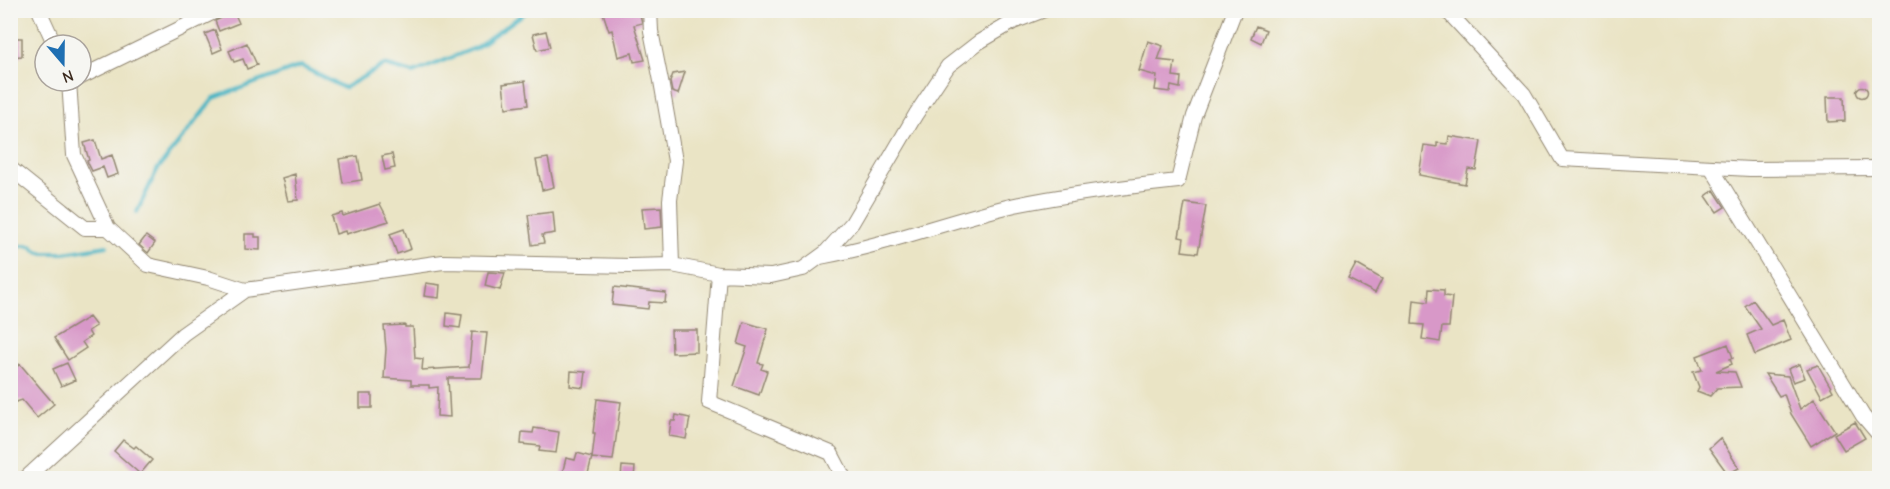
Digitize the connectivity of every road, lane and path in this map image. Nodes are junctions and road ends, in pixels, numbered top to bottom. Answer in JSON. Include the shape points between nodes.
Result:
{"nodes":[{"id":1,"x":39,"y":10,"type":"edge"},
{"id":2,"x":218,"y":10,"type":"edge"},
{"id":3,"x":650,"y":10,"type":"edge"},
{"id":4,"x":1044,"y":10,"type":"edge"},
{"id":5,"x":1235,"y":10,"type":"edge"},
{"id":6,"x":1443,"y":10,"type":"edge"},
{"id":7,"x":50,"y":33,"type":"edge"},
{"id":8,"x":93,"y":71,"type":"edge"},
{"id":9,"x":73,"y":93,"type":"edge"},
{"id":10,"x":1711,"y":167,"type":"junction"},
{"id":11,"x":10,"y":168,"type":"edge"},
{"id":12,"x":1880,"y":168,"type":"edge"},
{"id":13,"x":108,"y":228,"type":"junction"},
{"id":14,"x":820,"y":257,"type":"junction"},
{"id":15,"x":672,"y":266,"type":"junction"},
{"id":16,"x":718,"y":274,"type":"junction"},
{"id":17,"x":245,"y":290,"type":"junction"},
{"id":18,"x":1880,"y":436,"type":"edge"},
{"id":19,"x":26,"y":478,"type":"edge"},
{"id":20,"x":844,"y":478,"type":"edge"}],
"edges":[{"from":1,"to":7,"type":"street"},
{"from":2,"to":8,"type":"street"},
{"from":3,"to":15,"type":"street","via":[[675,161],[670,200]]},
{"from":4,"to":14,"type":"street","via":[[1013,22],[948,66],[852,224]]},
{"from":5,"to":14,"type":"street","via":[[1194,116],[1178,181],[1101,189],[1014,206]]},
{"from":6,"to":10,"type":"street","via":[[1524,94],[1562,159]]},
{"from":9,"to":13,"type":"street","via":[[74,154]]},
{"from":10,"to":12,"type":"street"},
{"from":10,"to":18,"type":"street","via":[[1863,416]]},
{"from":11,"to":13,"type":"street","via":[[85,228]]},
{"from":13,"to":17,"type":"street","via":[[148,265]]},
{"from":14,"to":16,"type":"street","via":[[803,269],[771,276]]},
{"from":15,"to":16,"type":"street"},
{"from":15,"to":17,"type":"street","via":[[443,262]]},
{"from":16,"to":20,"type":"street","via":[[708,402],[831,453]]},
{"from":17,"to":19,"type":"street","via":[[183,334]]}]}
